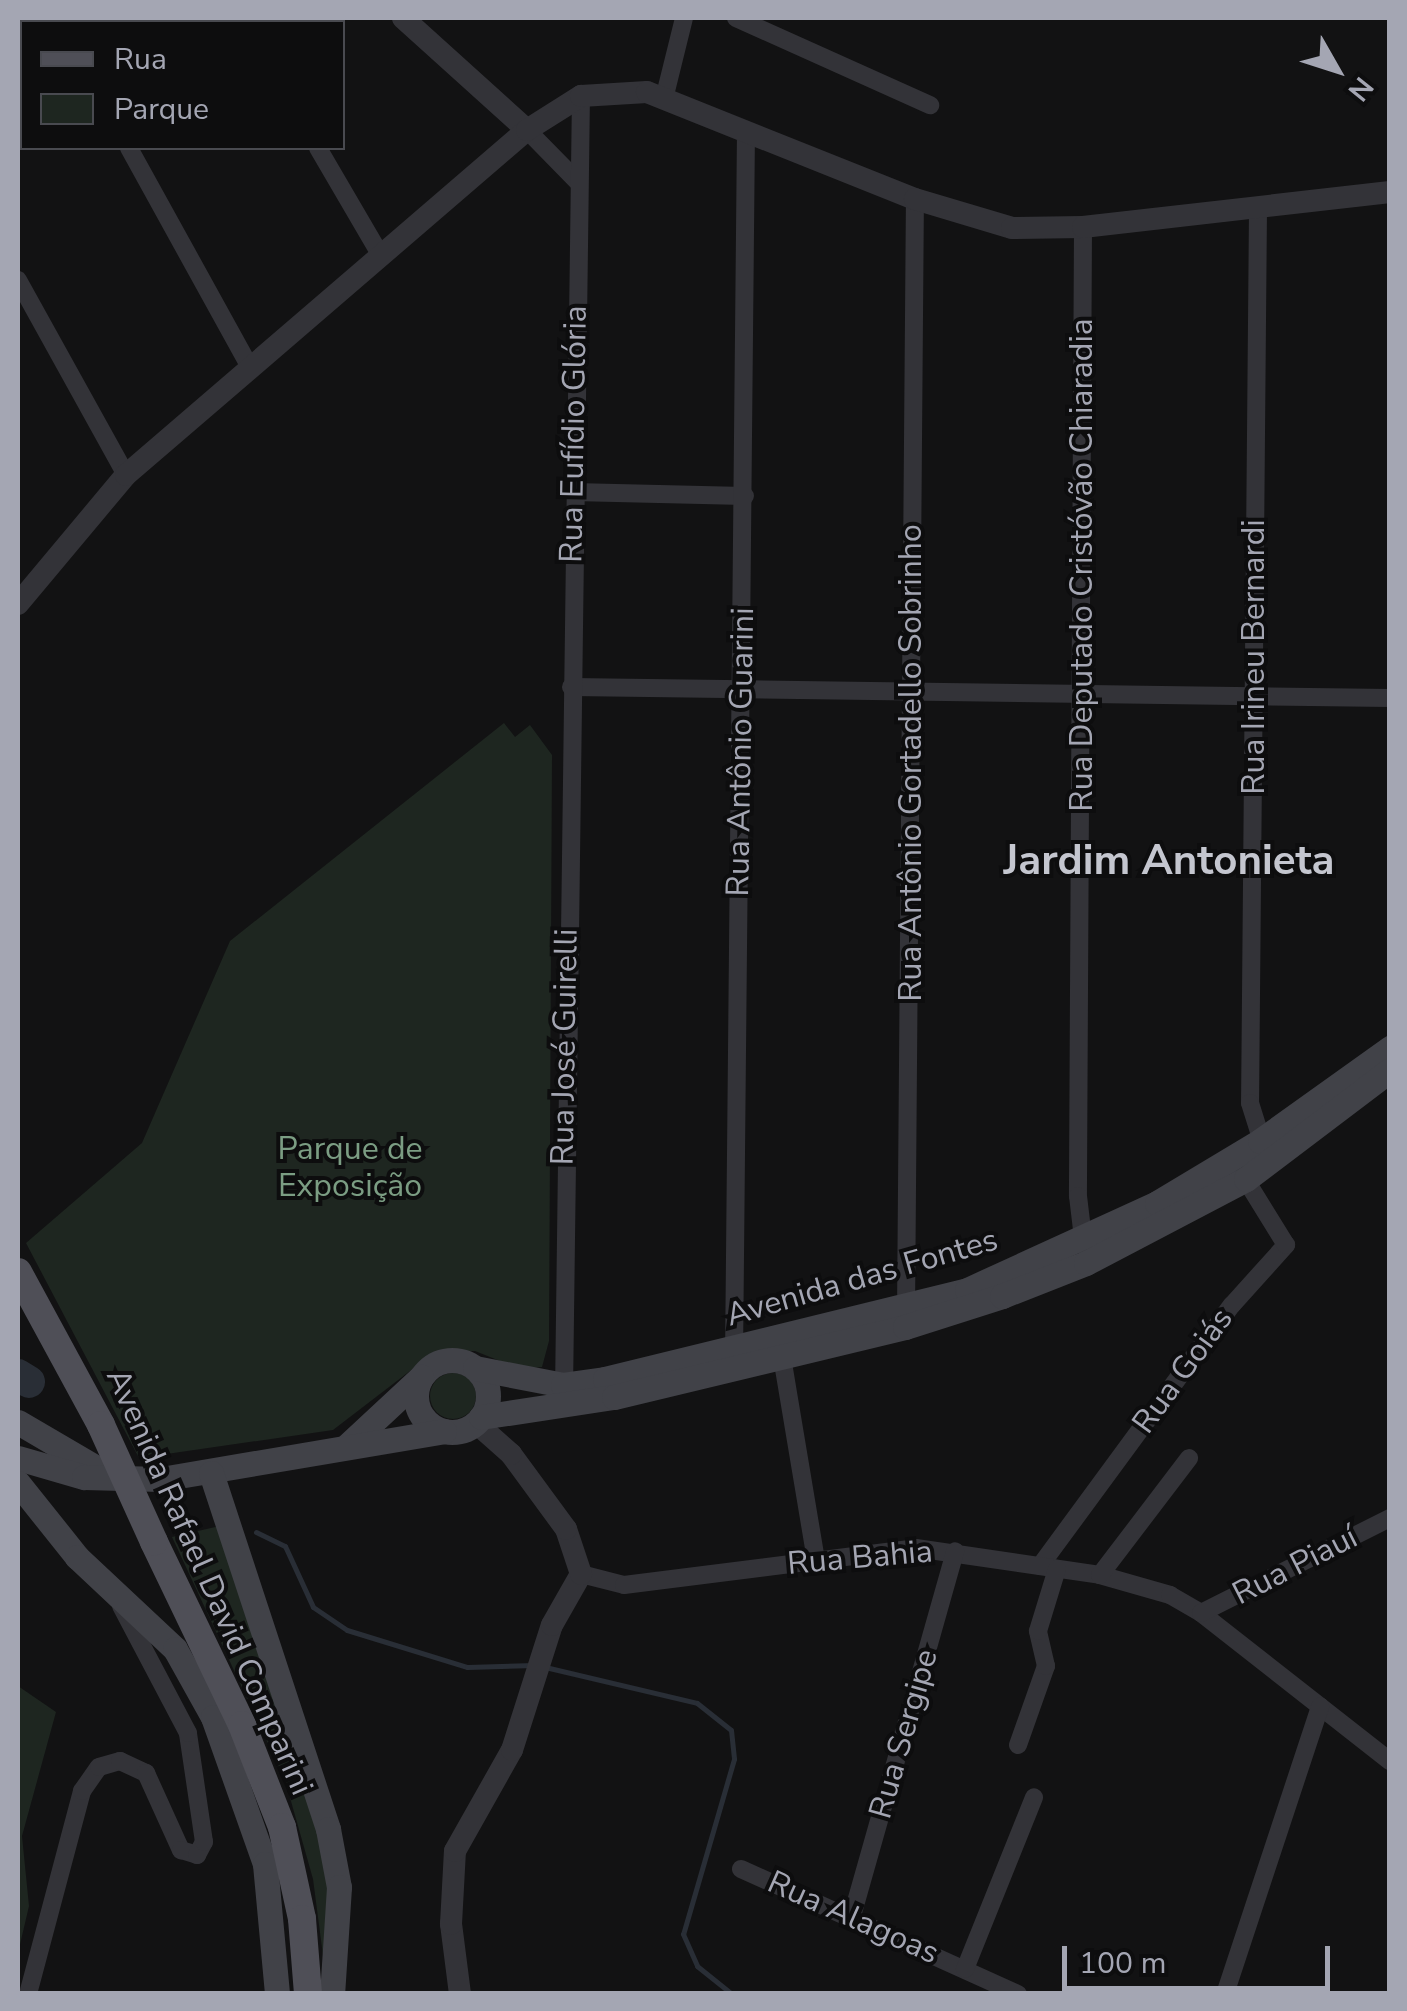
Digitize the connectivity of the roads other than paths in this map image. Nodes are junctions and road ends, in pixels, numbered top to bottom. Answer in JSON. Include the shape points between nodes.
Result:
{"nodes":[{"id":1,"x":404,"y":18,"type":"edge"},
{"id":2,"x":684,"y":18,"type":"edge"},
{"id":3,"x":736,"y":18,"type":"edge"},
{"id":4,"x":582,"y":96,"type":"junction"},
{"id":5,"x":664,"y":99,"type":"junction"},
{"id":6,"x":930,"y":105,"type":"dead end"},
{"id":7,"x":527,"y":130,"type":"junction"},
{"id":8,"x":746,"y":134,"type":"junction"},
{"id":9,"x":130,"y":150,"type":"edge"},
{"id":10,"x":319,"y":150,"type":"edge"},
{"id":11,"x":578,"y":182,"type":"junction"},
{"id":12,"x":1390,"y":192,"type":"edge"},
{"id":13,"x":915,"y":199,"type":"junction"},
{"id":14,"x":1258,"y":209,"type":"junction"},
{"id":15,"x":1083,"y":226,"type":"junction"},
{"id":16,"x":381,"y":256,"type":"junction"},
{"id":17,"x":18,"y":280,"type":"edge"},
{"id":18,"x":249,"y":366,"type":"junction"},
{"id":19,"x":126,"y":474,"type":"junction"},
{"id":20,"x":573,"y":492,"type":"junction"},
{"id":21,"x":745,"y":496,"type":"junction"},
{"id":22,"x":18,"y":604,"type":"edge"},
{"id":23,"x":571,"y":686,"type":"junction"},
{"id":24,"x":741,"y":689,"type":"junction"},
{"id":25,"x":912,"y":692,"type":"junction"},
{"id":26,"x":1082,"y":694,"type":"junction"},
{"id":27,"x":1254,"y":696,"type":"junction"},
{"id":28,"x":1390,"y":698,"type":"edge"},
{"id":29,"x":1390,"y":1048,"type":"edge"},
{"id":30,"x":1390,"y":1070,"type":"edge"},
{"id":31,"x":1265,"y":1151,"type":"junction"},
{"id":32,"x":1239,"y":1169,"type":"junction"},
{"id":33,"x":1084,"y":1252,"type":"junction"},
{"id":34,"x":18,"y":1272,"type":"edge"},
{"id":35,"x":906,"y":1316,"type":"junction"},
{"id":36,"x":734,"y":1358,"type":"junction"},
{"id":37,"x":782,"y":1358,"type":"junction"},
{"id":38,"x":475,"y":1368,"type":"junction"},
{"id":39,"x":426,"y":1372,"type":"junction"},
{"id":40,"x":564,"y":1396,"type":"junction"},
{"id":41,"x":478,"y":1420,"type":"junction"},
{"id":42,"x":18,"y":1422,"type":"edge"},
{"id":43,"x":444,"y":1431,"type":"junction"},
{"id":44,"x":48,"y":1436,"type":"junction"},
{"id":45,"x":348,"y":1445,"type":"junction"},
{"id":46,"x":1189,"y":1458,"type":"dead end"},
{"id":47,"x":28,"y":1461,"type":"edge"},
{"id":48,"x":211,"y":1473,"type":"junction"},
{"id":49,"x":114,"y":1478,"type":"junction"},
{"id":50,"x":18,"y":1483,"type":"edge"},
{"id":51,"x":1390,"y":1518,"type":"edge"},
{"id":52,"x":955,"y":1551,"type":"junction"},
{"id":53,"x":816,"y":1560,"type":"junction"},
{"id":54,"x":1048,"y":1567,"type":"junction"},
{"id":55,"x":581,"y":1574,"type":"junction"},
{"id":56,"x":1100,"y":1576,"type":"junction"},
{"id":57,"x":114,"y":1593,"type":"junction"},
{"id":58,"x":1200,"y":1613,"type":"junction"},
{"id":59,"x":1320,"y":1706,"type":"junction"},
{"id":60,"x":1018,"y":1744,"type":"dead end"},
{"id":61,"x":1390,"y":1761,"type":"edge"},
{"id":62,"x":1034,"y":1797,"type":"dead end"},
{"id":63,"x":742,"y":1868,"type":"dead end"},
{"id":64,"x":852,"y":1916,"type":"junction"},
{"id":65,"x":965,"y":1969,"type":"junction"},
{"id":66,"x":28,"y":1994,"type":"edge"},
{"id":67,"x":277,"y":1994,"type":"edge"},
{"id":68,"x":308,"y":1994,"type":"edge"},
{"id":69,"x":332,"y":1994,"type":"edge"},
{"id":70,"x":460,"y":1994,"type":"edge"},
{"id":71,"x":1018,"y":1994,"type":"edge"},
{"id":72,"x":1224,"y":1994,"type":"edge"}],
"edges":[{"from":1,"to":7,"type":"street"},
{"from":2,"to":5,"type":"street"},
{"from":3,"to":6,"type":"street"},
{"from":4,"to":5,"type":"street","via":[[622,89]]},
{"from":4,"to":7,"type":"street"},
{"from":4,"to":11,"type":"street","name":"Rua Eufídio Glória"},
{"from":5,"to":8,"type":"street"},
{"from":7,"to":11,"type":"street"},
{"from":7,"to":16,"type":"street"},
{"from":8,"to":13,"type":"street"},
{"from":8,"to":21,"type":"street","name":"Rua Antônio Guarini"},
{"from":9,"to":18,"type":"street"},
{"from":10,"to":16,"type":"street"},
{"from":11,"to":20,"type":"street","name":"Rua Eufídio Glória"},
{"from":12,"to":14,"type":"street"},
{"from":13,"to":15,"type":"street","via":[[988,225]]},
{"from":13,"to":25,"type":"street","name":"Rua Antônio Gortadello Sobrinho"},
{"from":14,"to":15,"type":"street"},
{"from":14,"to":27,"type":"street","name":"Rua Irineu Bernardi"},
{"from":15,"to":26,"type":"street","name":"Rua Deputado Cristóvão Chiaradia"},
{"from":16,"to":18,"type":"street"},
{"from":17,"to":19,"type":"street"},
{"from":18,"to":19,"type":"street"},
{"from":19,"to":22,"type":"street"},
{"from":20,"to":21,"type":"street"},
{"from":20,"to":23,"type":"street","name":"Rua Eufídio Glória"},
{"from":21,"to":24,"type":"street","name":"Rua Antônio Guarini"},
{"from":23,"to":24,"type":"street"},
{"from":23,"to":40,"type":"street","name":"Rua José Guirelli"},
{"from":24,"to":25,"type":"street"},
{"from":24,"to":36,"type":"street","name":"Rua Antônio Guarini"},
{"from":25,"to":26,"type":"street"},
{"from":25,"to":35,"type":"street","name":"Rua Antônio Gortadello Sobrinho"},
{"from":26,"to":27,"type":"street"},
{"from":26,"to":33,"type":"street","name":"Rua Deputado Cristóvão Chiaradia","via":[[1078,1196]]},
{"from":27,"to":28,"type":"street"},
{"from":27,"to":31,"type":"street","name":"Rua Irineu Bernardi","via":[[1250,1103]]},
{"from":29,"to":31,"type":"main road","name":"Avenida das Fontes"},
{"from":30,"to":31,"type":"main road","name":"Avenida das Fontes"},
{"from":31,"to":32,"type":"main road","name":"Avenida das Fontes"},
{"from":32,"to":33,"type":"main road","name":"Avenida das Fontes"},
{"from":32,"to":54,"type":"street","name":"Rua Goiás","via":[[1286,1245],[1232,1304]]},
{"from":33,"to":35,"type":"main road","name":"Avenida das Fontes"},
{"from":34,"to":68,"type":"main road","name":"Avenida Rafael David Comparini","bridge":true,"via":[[101,1425],[282,1827],[302,1918]]},
{"from":35,"to":36,"type":"main road","name":"Avenida das Fontes"},
{"from":35,"to":37,"type":"main road","name":"Avenida das Fontes"},
{"from":36,"to":37,"type":"main road","name":"Avenida das Fontes"},
{"from":36,"to":40,"type":"main road","name":"Avenida das Fontes"},
{"from":37,"to":53,"type":"street"},
{"from":38,"to":39,"type":"main road","name":"Avenida das Fontes","via":[[444,1361]]},
{"from":38,"to":40,"type":"main road","name":"Avenida das Fontes"},
{"from":38,"to":41,"type":"main road","via":[[487,1386]]},
{"from":39,"to":43,"type":"main road","via":[[416,1402],[426,1421]]},
{"from":39,"to":45,"type":"main road","name":"Avenida das Fontes"},
{"from":40,"to":41,"type":"main road","name":"Avenida das Fontes"},
{"from":41,"to":43,"type":"main road","name":"Avenida das Fontes"},
{"from":41,"to":55,"type":"street","via":[[566,1529]]},
{"from":42,"to":44,"type":"main road"},
{"from":43,"to":45,"type":"main road","name":"Avenida das Fontes"},
{"from":44,"to":47,"type":"main road"},
{"from":44,"to":49,"type":"main road"},
{"from":45,"to":48,"type":"main road","name":"Avenida das Fontes"},
{"from":46,"to":56,"type":"street"},
{"from":47,"to":49,"type":"main road","name":"Avenida das Fontes"},
{"from":48,"to":49,"type":"main road","name":"Avenida das Fontes"},
{"from":48,"to":69,"type":"main road","via":[[328,1829],[339,1887]]},
{"from":50,"to":57,"type":"main road"},
{"from":51,"to":58,"type":"street","name":"Rua Piauí"},
{"from":52,"to":53,"type":"street","name":"Rua Bahia","via":[[898,1549]]},
{"from":52,"to":54,"type":"street","name":"Rua Bahia"},
{"from":52,"to":64,"type":"street","name":"Rua Sergipe"},
{"from":53,"to":55,"type":"street","name":"Rua Bahia","via":[[624,1585]]},
{"from":54,"to":56,"type":"street","name":"Rua Bahia"},
{"from":54,"to":60,"type":"street","via":[[1038,1631],[1046,1666]]},
{"from":55,"to":70,"type":"street","via":[[552,1626],[519,1730],[455,1850],[451,1924]]},
{"from":56,"to":58,"type":"street","name":"Rua Bahia","via":[[1170,1596]]},
{"from":57,"to":66,"type":"street","via":[[180,1708],[204,1842],[197,1855],[181,1850],[146,1772],[120,1762],[99,1767],[82,1791]]},
{"from":57,"to":67,"type":"main road","via":[[176,1649],[232,1759],[268,1883]]},
{"from":58,"to":59,"type":"street","name":"Rua Bahia"},
{"from":59,"to":61,"type":"street","name":"Rua Bahia"},
{"from":59,"to":72,"type":"street"},
{"from":62,"to":65,"type":"street"},
{"from":63,"to":64,"type":"street","name":"Rua Alagoas"},
{"from":64,"to":65,"type":"street","name":"Rua Alagoas"},
{"from":65,"to":71,"type":"street","name":"Rua Alagoas"}]}
